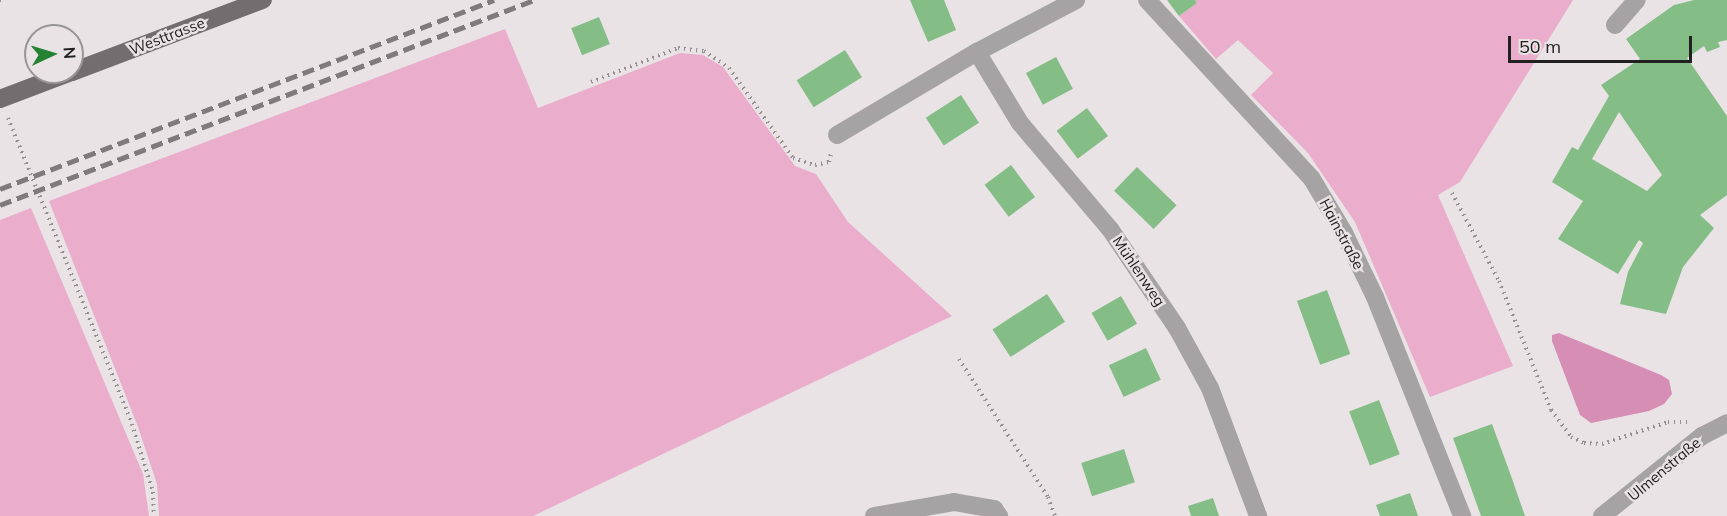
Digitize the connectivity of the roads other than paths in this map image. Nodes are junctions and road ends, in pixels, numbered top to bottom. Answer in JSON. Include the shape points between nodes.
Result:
{"nodes":[{"id":1,"x":263,"y":0,"type":"edge"},
{"id":2,"x":1076,"y":0,"type":"edge"},
{"id":3,"x":1147,"y":0,"type":"edge"},
{"id":4,"x":1637,"y":0,"type":"edge"},
{"id":5,"x":1615,"y":25,"type":"dead end"},
{"id":6,"x":977,"y":52,"type":"junction"},
{"id":7,"x":84,"y":67,"type":"edge"},
{"id":8,"x":43,"y":84,"type":"edge"},
{"id":9,"x":5,"y":100,"type":"edge"},
{"id":10,"x":837,"y":135,"type":"road end"},
{"id":11,"x":1727,"y":423,"type":"edge"},
{"id":12,"x":874,"y":516,"type":"edge"},
{"id":13,"x":999,"y":516,"type":"edge"},
{"id":14,"x":1258,"y":516,"type":"edge"},
{"id":15,"x":1462,"y":516,"type":"edge"},
{"id":16,"x":1602,"y":516,"type":"edge"}],
"edges":[{"from":1,"to":7,"type":"main road","name":"Westtrasse"},
{"from":2,"to":6,"type":"street"},
{"from":3,"to":15,"type":"street","name":"Hainstraße","via":[[1312,178],[1375,297]]},
{"from":4,"to":5,"type":"street"},
{"from":6,"to":10,"type":"street"},
{"from":6,"to":14,"type":"street","name":"Mühlenweg","via":[[1020,123],[1110,229],[1178,328],[1209,388]]},
{"from":8,"to":9,"type":"main road","name":"Westtrasse"},
{"from":11,"to":16,"type":"street","name":"Ulmenstraße","via":[[1702,436]]},
{"from":12,"to":13,"type":"street","via":[[954,502],[994,509]]}]}
